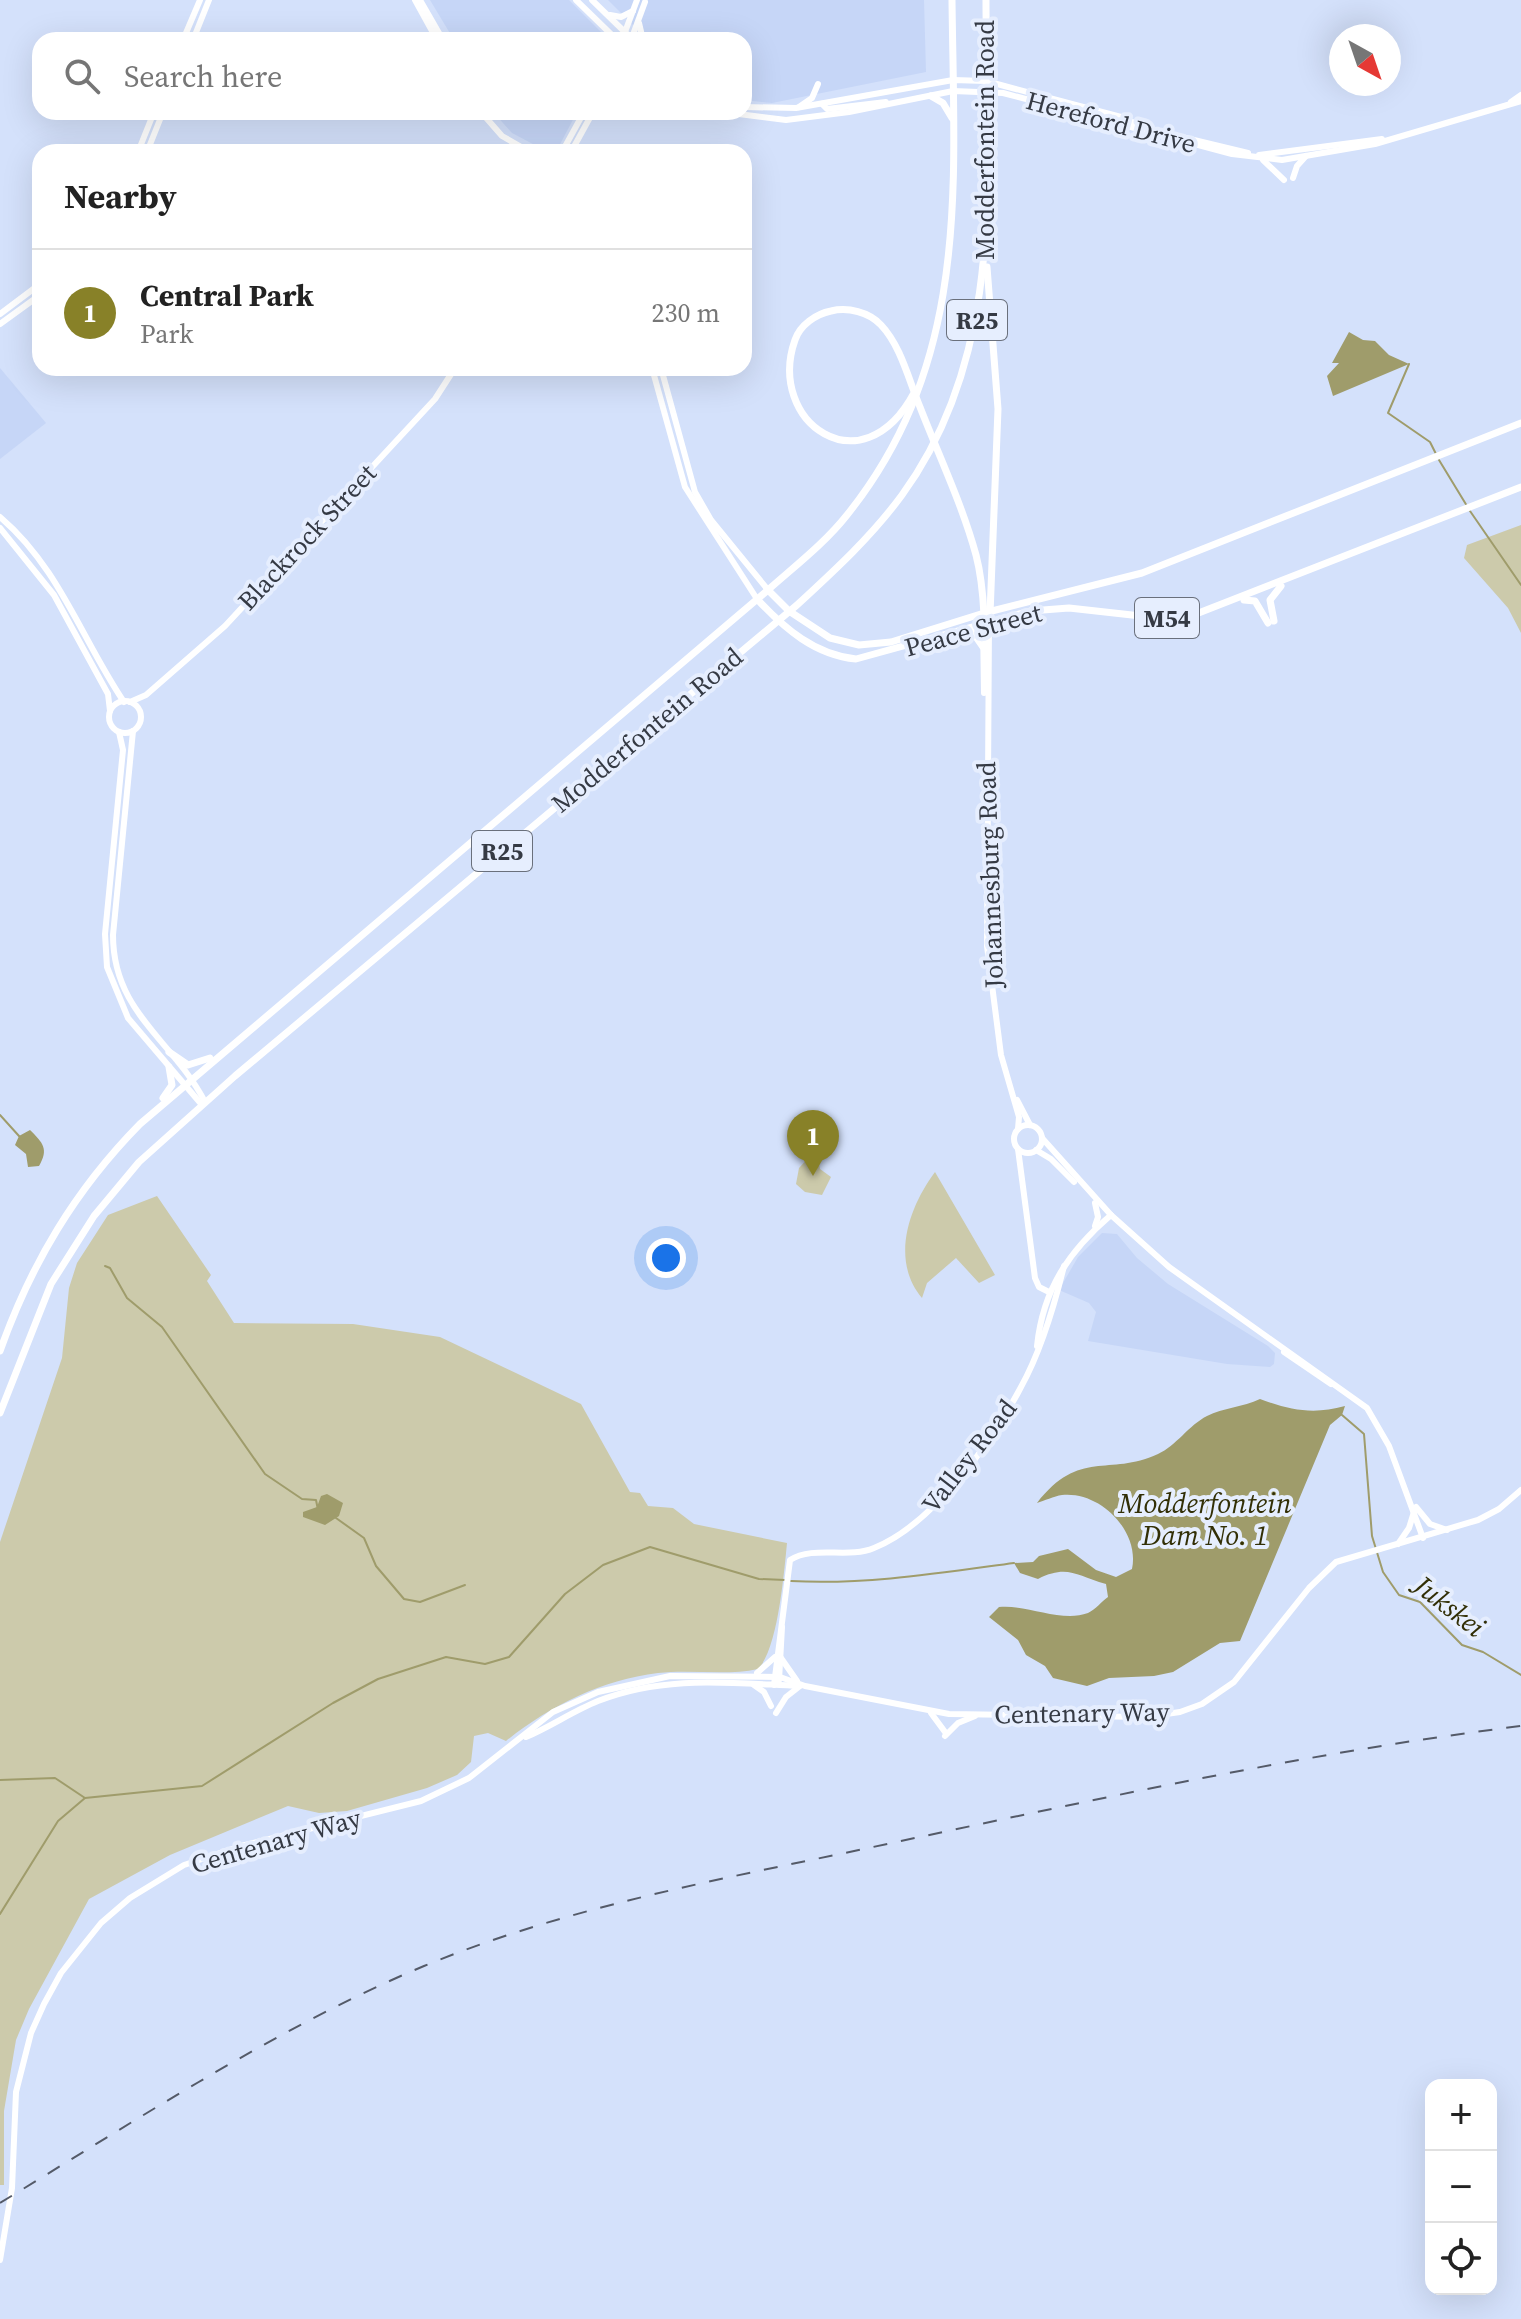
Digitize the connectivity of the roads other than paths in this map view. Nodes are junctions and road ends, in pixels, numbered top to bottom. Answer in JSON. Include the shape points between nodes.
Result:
{"nodes":[{"id":1,"x":200,"y":0,"type":"edge"},
{"id":2,"x":209,"y":0,"type":"edge"},
{"id":3,"x":418,"y":0,"type":"edge"},
{"id":4,"x":576,"y":0,"type":"edge"},
{"id":5,"x":592,"y":0,"type":"edge"},
{"id":6,"x":950,"y":0,"type":"edge"},
{"id":7,"x":986,"y":0,"type":"edge"},
{"id":8,"x":641,"y":1,"type":"edge"},
{"id":9,"x":634,"y":10,"type":"junction"},
{"id":10,"x":606,"y":14,"type":"junction"},
{"id":11,"x":639,"y":20,"type":"junction"},
{"id":12,"x":186,"y":32,"type":"edge"},
{"id":13,"x":196,"y":32,"type":"edge"},
{"id":14,"x":433,"y":32,"type":"edge"},
{"id":15,"x":438,"y":32,"type":"edge"},
{"id":16,"x":618,"y":32,"type":"edge"},
{"id":17,"x":621,"y":32,"type":"edge"},
{"id":18,"x":629,"y":32,"type":"edge"},
{"id":19,"x":631,"y":32,"type":"edge"},
{"id":20,"x":641,"y":32,"type":"edge"},
{"id":21,"x":953,"y":80,"type":"junction"},
{"id":22,"x":986,"y":81,"type":"junction"},
{"id":23,"x":818,"y":84,"type":"dead end"},
{"id":24,"x":953,"y":91,"type":"junction"},
{"id":25,"x":986,"y":92,"type":"junction"},
{"id":26,"x":1521,"y":95,"type":"edge"},
{"id":27,"x":931,"y":96,"type":"junction"},
{"id":28,"x":1521,"y":101,"type":"edge"},
{"id":29,"x":822,"y":104,"type":"junction"},
{"id":30,"x":893,"y":104,"type":"junction"},
{"id":31,"x":1504,"y":106,"type":"junction"},
{"id":32,"x":752,"y":107,"type":"edge"},
{"id":33,"x":796,"y":108,"type":"junction"},
{"id":34,"x":752,"y":116,"type":"edge"},
{"id":35,"x":151,"y":120,"type":"edge"},
{"id":36,"x":160,"y":120,"type":"edge"},
{"id":37,"x":485,"y":120,"type":"edge"},
{"id":38,"x":487,"y":120,"type":"edge"},
{"id":39,"x":580,"y":120,"type":"edge"},
{"id":40,"x":589,"y":120,"type":"edge"},
{"id":41,"x":953,"y":120,"type":"junction"},
{"id":42,"x":1403,"y":136,"type":"junction"},
{"id":43,"x":141,"y":144,"type":"edge"},
{"id":44,"x":150,"y":144,"type":"edge"},
{"id":45,"x":509,"y":144,"type":"edge"},
{"id":46,"x":516,"y":144,"type":"edge"},
{"id":47,"x":566,"y":144,"type":"edge"},
{"id":48,"x":575,"y":144,"type":"edge"},
{"id":49,"x":1309,"y":154,"type":"junction"},
{"id":50,"x":1285,"y":157,"type":"junction"},
{"id":51,"x":1262,"y":160,"type":"junction"},
{"id":52,"x":1293,"y":178,"type":"dead end"},
{"id":53,"x":1284,"y":180,"type":"dead end"},
{"id":54,"x":986,"y":261,"type":"junction"},
{"id":55,"x":32,"y":290,"type":"edge"},
{"id":56,"x":32,"y":301,"type":"edge"},
{"id":57,"x":0,"y":314,"type":"edge"},
{"id":58,"x":0,"y":324,"type":"edge"},
{"id":59,"x":928,"y":366,"type":"junction"},
{"id":60,"x":450,"y":376,"type":"edge"},
{"id":61,"x":654,"y":376,"type":"edge"},
{"id":62,"x":663,"y":376,"type":"edge"},
{"id":63,"x":1521,"y":423,"type":"edge"},
{"id":64,"x":1521,"y":487,"type":"edge"},
{"id":65,"x":0,"y":517,"type":"edge"},
{"id":66,"x":0,"y":528,"type":"edge"},
{"id":67,"x":1293,"y":579,"type":"junction"},
{"id":68,"x":768,"y":590,"type":"junction"},
{"id":69,"x":991,"y":590,"type":"junction"},
{"id":70,"x":757,"y":599,"type":"junction"},
{"id":71,"x":1233,"y":602,"type":"junction"},
{"id":72,"x":1009,"y":607,"type":"junction"},
{"id":73,"x":789,"y":611,"type":"junction"},
{"id":74,"x":986,"y":617,"type":"junction"},
{"id":75,"x":777,"y":621,"type":"junction"},
{"id":76,"x":962,"y":630,"type":"junction"},
{"id":77,"x":983,"y":647,"type":"junction"},
{"id":78,"x":146,"y":695,"type":"junction"},
{"id":79,"x":127,"y":702,"type":"junction"},
{"id":80,"x":110,"y":711,"type":"junction"},
{"id":81,"x":140,"y":711,"type":"junction"},
{"id":82,"x":133,"y":731,"type":"junction"},
{"id":83,"x":119,"y":732,"type":"junction"},
{"id":84,"x":987,"y":736,"type":"junction"},
{"id":85,"x":996,"y":1013,"type":"junction"},
{"id":86,"x":265,"y":1015,"type":"junction"},
{"id":87,"x":169,"y":1052,"type":"junction"},
{"id":88,"x":169,"y":1067,"type":"junction"},
{"id":89,"x":188,"y":1082,"type":"junction"},
{"id":90,"x":204,"y":1103,"type":"junction"},
{"id":91,"x":140,"y":1124,"type":"junction"},
{"id":92,"x":1030,"y":1125,"type":"junction"},
{"id":93,"x":1018,"y":1129,"type":"junction"},
{"id":94,"x":1042,"y":1138,"type":"junction"},
{"id":95,"x":1018,"y":1149,"type":"junction"},
{"id":96,"x":1036,"y":1150,"type":"junction"},
{"id":97,"x":1027,"y":1152,"type":"junction"},
{"id":98,"x":1060,"y":1164,"type":"junction"},
{"id":99,"x":1020,"y":1167,"type":"junction"},
{"id":100,"x":1095,"y":1203,"type":"junction"},
{"id":101,"x":1110,"y":1217,"type":"junction"},
{"id":102,"x":1088,"y":1235,"type":"junction"},
{"id":103,"x":1064,"y":1266,"type":"junction"},
{"id":104,"x":1049,"y":1292,"type":"junction"},
{"id":105,"x":1040,"y":1338,"type":"junction"},
{"id":106,"x":0,"y":1351,"type":"edge"},
{"id":107,"x":0,"y":1413,"type":"edge"},
{"id":108,"x":1521,"y":1490,"type":"edge"},
{"id":109,"x":1410,"y":1497,"type":"junction"},
{"id":110,"x":1414,"y":1510,"type":"junction"},
{"id":111,"x":1451,"y":1530,"type":"junction"},
{"id":112,"x":1423,"y":1538,"type":"junction"},
{"id":113,"x":1394,"y":1544,"type":"junction"},
{"id":114,"x":778,"y":1657,"type":"junction"},
{"id":115,"x":750,"y":1678,"type":"junction"},
{"id":116,"x":776,"y":1681,"type":"junction"},
{"id":117,"x":801,"y":1685,"type":"junction"},
{"id":118,"x":930,"y":1712,"type":"junction"},
{"id":119,"x":978,"y":1715,"type":"junction"},
{"id":120,"x":0,"y":2260,"type":"edge"}],
"edges":[{"from":1,"to":12,"type":"street"},
{"from":2,"to":13,"type":"street"},
{"from":3,"to":14,"type":"street"},
{"from":3,"to":15,"type":"street"},
{"from":4,"to":16,"type":"street"},
{"from":5,"to":10,"type":"street"},
{"from":6,"to":21,"type":"main road","name":"Modderfontein Road","number":"R25"},
{"from":7,"to":22,"type":"main road","name":"Modderfontein Road","number":"R25"},
{"from":8,"to":9,"type":"street"},
{"from":8,"to":11,"type":"street"},
{"from":9,"to":10,"type":"street","via":[[621,17]]},
{"from":9,"to":18,"type":"street"},
{"from":10,"to":17,"type":"street"},
{"from":11,"to":19,"type":"street"},
{"from":11,"to":20,"type":"street"},
{"from":21,"to":22,"type":"street","name":"Hereford Drive"},
{"from":21,"to":24,"type":"main road","name":"Modderfontein Road","number":"R25"},
{"from":21,"to":29,"type":"street","name":"Hereford Drive"},
{"from":22,"to":25,"type":"main road","name":"Modderfontein Road","number":"R25"},
{"from":22,"to":50,"type":"street","name":"Hereford Drive","via":[[1151,130]]},
{"from":23,"to":33,"type":"street","via":[[812,98]]},
{"from":24,"to":25,"type":"street","name":"Hereford Drive"},
{"from":24,"to":27,"type":"street","name":"Hereford Drive"},
{"from":24,"to":41,"type":"main road","name":"Modderfontein Road","number":"R25"},
{"from":25,"to":51,"type":"street","name":"Hereford Drive"},
{"from":25,"to":54,"type":"main road","name":"Modderfontein Road","number":"R25"},
{"from":26,"to":31,"type":"street","name":"Hereford Drive"},
{"from":27,"to":30,"type":"street","name":"Hereford Drive"},
{"from":27,"to":41,"type":"main road","via":[[943,103]]},
{"from":28,"to":31,"type":"street","name":"Hereford Drive"},
{"from":29,"to":30,"type":"street","via":[[827,109]]},
{"from":29,"to":33,"type":"street","name":"Hereford Drive"},
{"from":30,"to":34,"type":"street","name":"Hereford Drive","via":[[786,120]]},
{"from":31,"to":42,"type":"street","name":"Hereford Drive"},
{"from":32,"to":33,"type":"street","name":"Hereford Drive"},
{"from":35,"to":43,"type":"street"},
{"from":36,"to":44,"type":"street"},
{"from":37,"to":45,"type":"street"},
{"from":38,"to":46,"type":"street"},
{"from":39,"to":47,"type":"street"},
{"from":40,"to":48,"type":"street"},
{"from":41,"to":59,"type":"main road","name":"Modderfontein Road","number":"R25","via":[[948,274]]},
{"from":42,"to":49,"type":"street","name":"Hereford Drive"},
{"from":42,"to":50,"type":"street","name":"Hereford Drive"},
{"from":49,"to":50,"type":"street","name":"Hereford Drive"},
{"from":49,"to":52,"type":"street"},
{"from":50,"to":51,"type":"street","name":"Hereford Drive"},
{"from":51,"to":53,"type":"street"},
{"from":54,"to":69,"type":"main road","via":[[998,409]]},
{"from":54,"to":73,"type":"main road","name":"Modderfontein Road","number":"R25","via":[[975,329],[958,386],[921,464],[866,540]]},
{"from":55,"to":57,"type":"street"},
{"from":56,"to":58,"type":"street"},
{"from":59,"to":68,"type":"main road","name":"Modderfontein Road","number":"R25","via":[[895,444],[863,494],[827,537]]},
{"from":59,"to":74,"type":"main road","via":[[898,419],[877,436],[847,442],[822,433],[802,411],[791,383],[796,338],[824,313],[857,311],[887,332],[905,371],[942,462],[976,553]]},
{"from":60,"to":78,"type":"street","name":"Blackrock Street","via":[[435,399],[225,626]]},
{"from":61,"to":70,"type":"street","via":[[685,487]]},
{"from":62,"to":68,"type":"street","via":[[695,492]]},
{"from":63,"to":72,"type":"main road","name":"Peace Street","number":"M54","via":[[1142,573]]},
{"from":64,"to":67,"type":"main road","name":"Peace Street","number":"M54"},
{"from":65,"to":79,"type":"street","via":[[57,584]]},
{"from":66,"to":80,"type":"street","via":[[54,595],[108,694]]},
{"from":67,"to":71,"type":"main road","name":"Peace Street","number":"M54"},
{"from":67,"to":71,"type":"main road","via":[[1272,594],[1271,622],[1255,601]]},
{"from":68,"to":70,"type":"main road","name":"Modderfontein Road","number":"R25"},
{"from":68,"to":73,"type":"main road","name":"Peace Street","number":"M54"},
{"from":69,"to":72,"type":"main road"},
{"from":69,"to":74,"type":"main road"},
{"from":70,"to":75,"type":"main road","name":"Peace Street","number":"M54"},
{"from":70,"to":86,"type":"main road","name":"Modderfontein Road","number":"R25"},
{"from":71,"to":74,"type":"main road","name":"Peace Street","number":"M54","via":[[1179,618],[1069,608]]},
{"from":72,"to":74,"type":"main road","name":"Peace Street","number":"M54"},
{"from":73,"to":74,"type":"main road","name":"Peace Street","number":"M54","via":[[830,638],[876,644]]},
{"from":73,"to":75,"type":"main road","name":"Modderfontein Road","number":"R25"},
{"from":74,"to":76,"type":"main road","name":"Peace Street","number":"M54"},
{"from":74,"to":77,"type":"street","name":"Johannesburg Road"},
{"from":74,"to":84,"type":"street","name":"Johannesburg Road"},
{"from":75,"to":76,"type":"main road","name":"Peace Street","number":"M54","via":[[829,654],[856,659]]},
{"from":75,"to":90,"type":"main road","name":"Modderfontein Road","number":"R25"},
{"from":76,"to":77,"type":"main road","via":[[974,634]]},
{"from":77,"to":84,"type":"street","name":"Johannesburg Road"},
{"from":78,"to":79,"type":"street","name":"Blackrock Street"},
{"from":78,"to":81,"type":"street","name":"Blackrock Street"},
{"from":79,"to":80,"type":"street"},
{"from":79,"to":81,"type":"street"},
{"from":80,"to":83,"type":"street","via":[[111,726]]},
{"from":81,"to":82,"type":"street","via":[[141,721]]},
{"from":82,"to":83,"type":"street"},
{"from":82,"to":87,"type":"street","via":[[113,954],[124,993]]},
{"from":83,"to":88,"type":"street","via":[[123,750],[104,951],[121,1005]]},
{"from":84,"to":85,"type":"street","name":"Johannesburg Road","via":[[987,925]]},
{"from":85,"to":92,"type":"street","name":"Johannesburg Road","via":[[1014,1089]]},
{"from":85,"to":93,"type":"street","name":"Johannesburg Road"},
{"from":86,"to":87,"type":"main road","via":[[198,1065]]},
{"from":86,"to":89,"type":"main road","name":"Modderfontein Road","number":"R25"},
{"from":87,"to":89,"type":"street"},
{"from":88,"to":89,"type":"street"},
{"from":88,"to":91,"type":"main road","via":[[170,1089]]},
{"from":89,"to":90,"type":"street"},
{"from":89,"to":91,"type":"main road","name":"Modderfontein Road","number":"R25"},
{"from":90,"to":107,"type":"main road","name":"Modderfontein Road","number":"R25","via":[[117,1186],[71,1251],[32,1325]]},
{"from":91,"to":106,"type":"main road","name":"Modderfontein Road","number":"R25","via":[[91,1179],[47,1243]]},
{"from":92,"to":93,"type":"street"},
{"from":92,"to":94,"type":"street"},
{"from":93,"to":95,"type":"street"},
{"from":94,"to":96,"type":"street"},
{"from":94,"to":98,"type":"street"},
{"from":95,"to":97,"type":"street"},
{"from":95,"to":99,"type":"street"},
{"from":96,"to":97,"type":"street"},
{"from":96,"to":98,"type":"street"},
{"from":97,"to":99,"type":"street"},
{"from":98,"to":100,"type":"street"},
{"from":98,"to":101,"type":"street"},
{"from":99,"to":104,"type":"street","via":[[1035,1278]]},
{"from":100,"to":101,"type":"street"},
{"from":100,"to":102,"type":"street","via":[[1097,1222]]},
{"from":101,"to":102,"type":"street"},
{"from":101,"to":109,"type":"street","via":[[1201,1292],[1349,1392],[1377,1421]]},
{"from":102,"to":103,"type":"street"},
{"from":103,"to":104,"type":"street"},
{"from":103,"to":105,"type":"street"},
{"from":104,"to":105,"type":"street"},
{"from":105,"to":114,"type":"street","name":"Valley Road","via":[[1023,1385],[985,1443],[904,1532],[863,1552],[790,1560]]},
{"from":108,"to":111,"type":"street","name":"Centenary Way","via":[[1489,1515]]},
{"from":109,"to":110,"type":"street"},
{"from":109,"to":111,"type":"street","via":[[1426,1521]]},
{"from":110,"to":112,"type":"street"},
{"from":110,"to":113,"type":"street","via":[[1409,1528]]},
{"from":111,"to":112,"type":"street","name":"Centenary Way"},
{"from":112,"to":113,"type":"street","name":"Centenary Way"},
{"from":113,"to":119,"type":"street","name":"Centenary Way","via":[[1358,1553],[1323,1573],[1245,1670],[1202,1704],[1145,1717]]},
{"from":114,"to":115,"type":"street"},
{"from":114,"to":116,"type":"street"},
{"from":114,"to":117,"type":"street"},
{"from":115,"to":116,"type":"street","name":"Centenary Way"},
{"from":115,"to":117,"type":"street","via":[[773,1710]]},
{"from":115,"to":120,"type":"street","name":"Centenary Way","via":[[670,1676],[635,1681],[553,1712],[469,1778],[421,1801],[241,1846],[184,1865],[130,1898],[101,1923],[61,1973],[31,2033],[16,2092],[12,2188]]},
{"from":116,"to":117,"type":"street","name":"Centenary Way"},
{"from":117,"to":118,"type":"street","name":"Centenary Way"},
{"from":118,"to":119,"type":"street","name":"Centenary Way"},
{"from":118,"to":119,"type":"street","via":[[945,1734]]}]}
